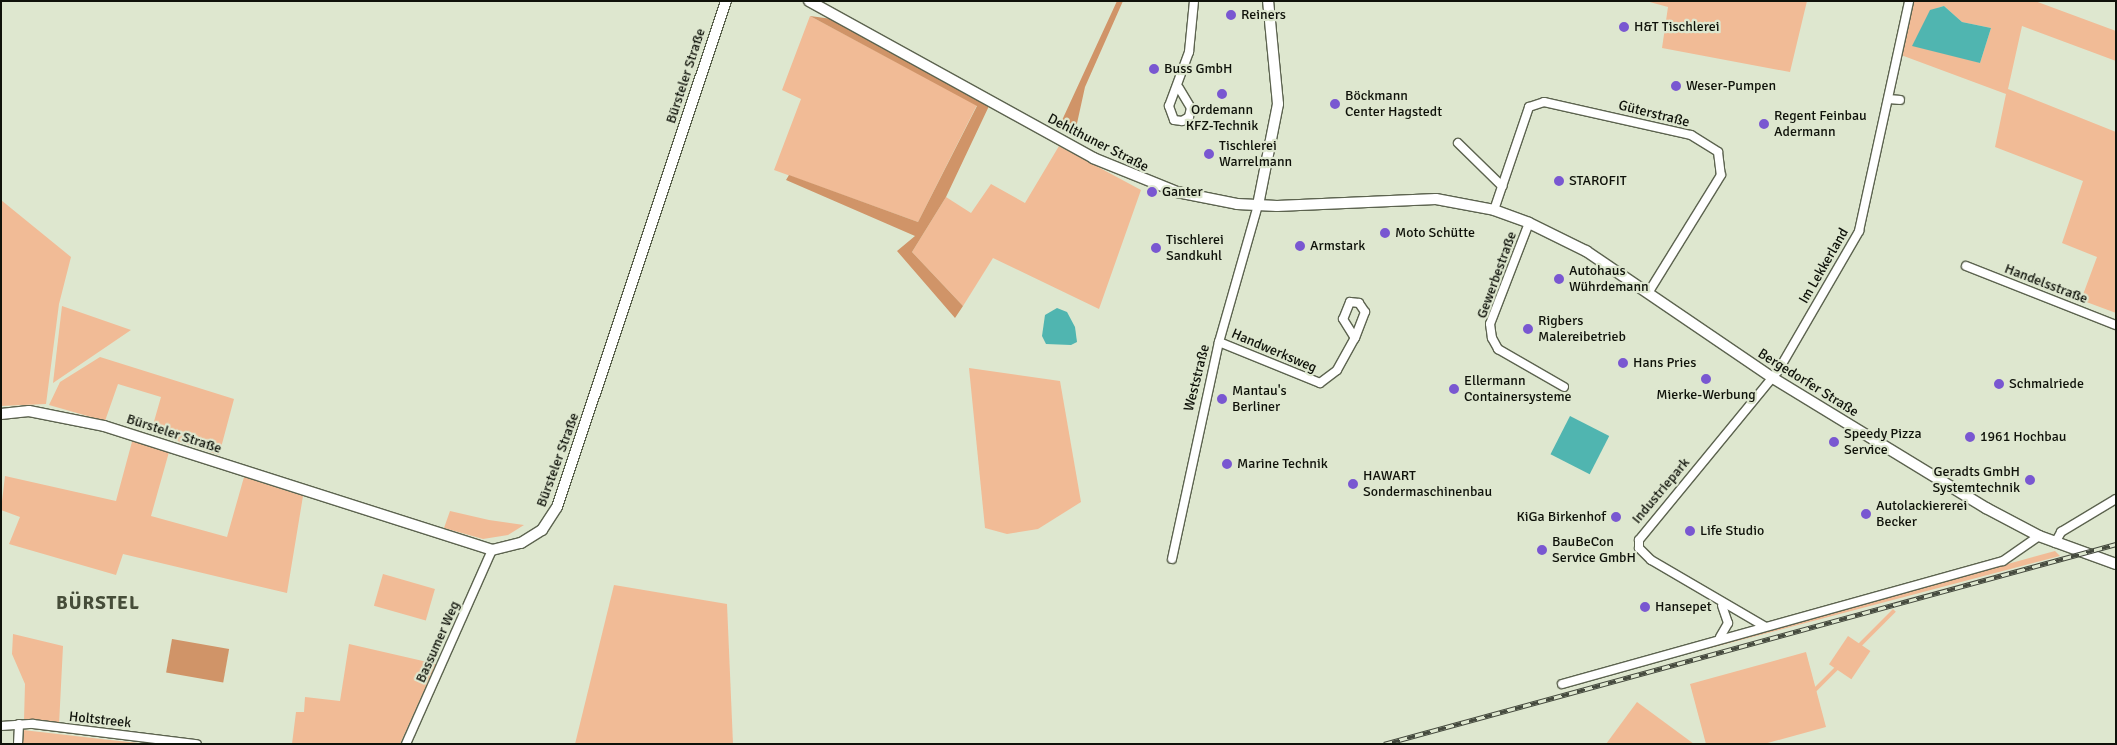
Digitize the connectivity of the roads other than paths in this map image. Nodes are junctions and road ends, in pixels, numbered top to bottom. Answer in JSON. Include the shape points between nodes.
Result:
{"nodes":[{"id":1,"x":726,"y":1,"type":"edge"},
{"id":2,"x":809,"y":1,"type":"edge"},
{"id":3,"x":1194,"y":1,"type":"edge"},
{"id":4,"x":1268,"y":1,"type":"edge"},
{"id":5,"x":1909,"y":1,"type":"edge"},
{"id":6,"x":1179,"y":88,"type":"dead end"},
{"id":7,"x":1889,"y":99,"type":"junction"},
{"id":8,"x":1900,"y":100,"type":"dead end"},
{"id":9,"x":1458,"y":143,"type":"dead end"},
{"id":10,"x":1502,"y":186,"type":"junction"},
{"id":11,"x":1258,"y":206,"type":"junction"},
{"id":12,"x":1494,"y":210,"type":"junction"},
{"id":13,"x":1530,"y":223,"type":"junction"},
{"id":14,"x":1966,"y":266,"type":"dead end"},
{"id":15,"x":1648,"y":293,"type":"junction"},
{"id":16,"x":2116,"y":325,"type":"edge"},
{"id":17,"x":1356,"y":338,"type":"dead end"},
{"id":18,"x":1219,"y":342,"type":"junction"},
{"id":19,"x":1773,"y":378,"type":"junction"},
{"id":20,"x":1564,"y":387,"type":"dead end"},
{"id":21,"x":1,"y":414,"type":"edge"},
{"id":22,"x":2116,"y":499,"type":"edge"},
{"id":23,"x":2039,"y":536,"type":"junction"},
{"id":24,"x":2055,"y":543,"type":"junction"},
{"id":25,"x":492,"y":550,"type":"junction"},
{"id":26,"x":1172,"y":559,"type":"dead end"},
{"id":27,"x":2116,"y":564,"type":"edge"},
{"id":28,"x":1720,"y":603,"type":"junction"},
{"id":29,"x":1764,"y":626,"type":"junction"},
{"id":30,"x":1720,"y":637,"type":"junction"},
{"id":31,"x":1562,"y":684,"type":"dead end"},
{"id":32,"x":19,"y":724,"type":"junction"},
{"id":33,"x":1,"y":726,"type":"edge"},
{"id":34,"x":18,"y":744,"type":"edge"},
{"id":35,"x":197,"y":744,"type":"edge"},
{"id":36,"x":406,"y":744,"type":"edge"}],
"edges":[{"from":1,"to":25,"type":"street","name":"Bürsteler Straße","via":[[557,507],[536,534]]},
{"from":2,"to":11,"type":"street","name":"Dehlthuner Straße","via":[[1116,170],[1200,199]]},
{"from":3,"to":6,"type":"street","via":[[1189,52]]},
{"from":4,"to":11,"type":"street","via":[[1278,104]]},
{"from":5,"to":7,"type":"street","name":"Im Lekkerland"},
{"from":7,"to":8,"type":"street"},
{"from":7,"to":19,"type":"street","name":"Im Lekkerland","via":[[1859,231]]},
{"from":9,"to":10,"type":"street"},
{"from":10,"to":12,"type":"street","name":"Güterstraße"},
{"from":10,"to":15,"type":"street","name":"Güterstraße","via":[[1520,123],[1529,107],[1544,102],[1665,128],[1708,144],[1720,157],[1721,175]]},
{"from":11,"to":12,"type":"street","name":"Dehlthuner Straße","via":[[1398,198]]},
{"from":11,"to":18,"type":"street","name":"Weststraße"},
{"from":12,"to":13,"type":"street","name":"Bergedorfer Straße"},
{"from":13,"to":15,"type":"street","name":"Bergedorfer Straße","via":[[1586,251]]},
{"from":13,"to":20,"type":"street","name":"Gewerbestraße","via":[[1490,324],[1492,338],[1498,349]]},
{"from":14,"to":16,"type":"street","name":"Handelsstraße"},
{"from":15,"to":19,"type":"street","name":"Bergedorfer Straße"},
{"from":17,"to":18,"type":"street","name":"Handwerksweg","via":[[1337,370],[1320,383]]},
{"from":18,"to":26,"type":"street","name":"Weststraße"},
{"from":19,"to":23,"type":"street","name":"Bergedorfer Straße"},
{"from":19,"to":28,"type":"street","name":"Industriepark","via":[[1639,540],[1643,554]]},
{"from":21,"to":25,"type":"street","name":"Bürsteler Straße","via":[[29,411],[104,426]]},
{"from":22,"to":24,"type":"street","via":[[2061,532]]},
{"from":23,"to":24,"type":"street","name":"Bergedorfer Straße"},
{"from":23,"to":29,"type":"street","via":[[2003,561]]},
{"from":24,"to":27,"type":"street","name":"Bergedorfer Straße"},
{"from":25,"to":36,"type":"street","name":"Bassumer Weg"},
{"from":28,"to":29,"type":"street","name":"Industriepark"},
{"from":28,"to":30,"type":"street","via":[[1728,613],[1728,623]]},
{"from":29,"to":30,"type":"street"},
{"from":30,"to":31,"type":"street"},
{"from":32,"to":33,"type":"street","name":"Holtstreek"},
{"from":32,"to":34,"type":"street"},
{"from":32,"to":35,"type":"street","name":"Holtstreek"}]}
